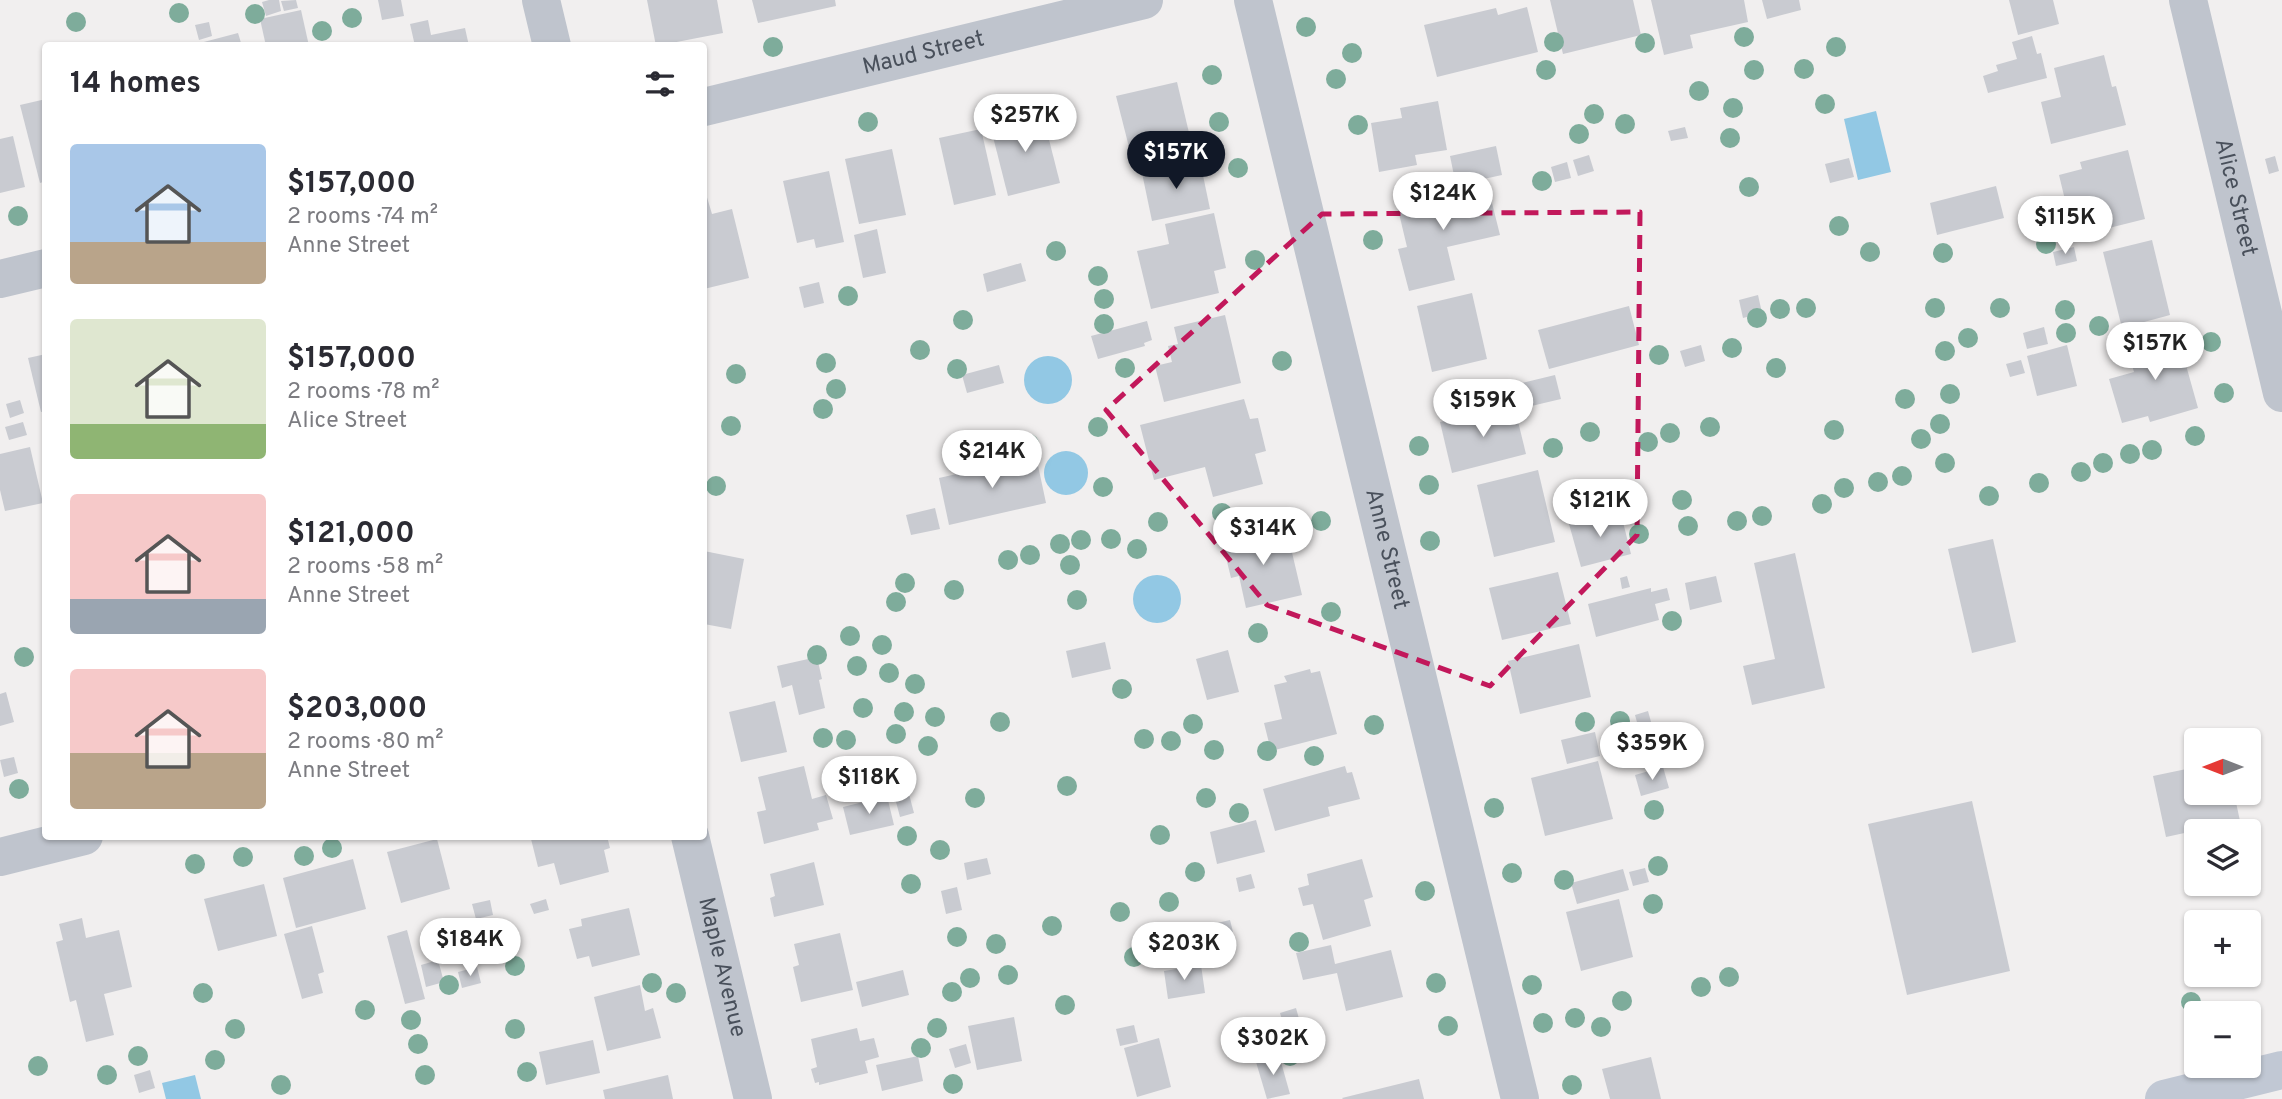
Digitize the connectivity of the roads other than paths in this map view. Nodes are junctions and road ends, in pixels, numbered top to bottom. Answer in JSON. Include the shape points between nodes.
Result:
{"nodes":[{"id":1,"x":541,"y":0,"type":"edge"},
{"id":2,"x":1144,"y":0,"type":"edge"},
{"id":3,"x":1253,"y":0,"type":"edge"},
{"id":4,"x":2188,"y":0,"type":"edge"},
{"id":5,"x":551,"y":42,"type":"edge"},
{"id":6,"x":707,"y":106,"type":"edge"},
{"id":7,"x":42,"y":269,"type":"edge"},
{"id":8,"x":0,"y":279,"type":"edge"},
{"id":9,"x":2282,"y":393,"type":"edge"},
{"id":10,"x":69,"y":840,"type":"edge"},
{"id":11,"x":691,"y":840,"type":"edge"},
{"id":12,"x":0,"y":858,"type":"edge"},
{"id":13,"x":2282,"y":1070,"type":"edge"},
{"id":14,"x":753,"y":1099,"type":"edge"},
{"id":15,"x":1520,"y":1099,"type":"edge"},
{"id":16,"x":2164,"y":1099,"type":"edge"}],
"edges":[{"from":1,"to":5,"type":"street"},
{"from":2,"to":6,"type":"street","name":"Maud Street"},
{"from":3,"to":15,"type":"street","name":"Anne Street"},
{"from":4,"to":9,"type":"street","name":"Alice Street"},
{"from":7,"to":8,"type":"street"},
{"from":10,"to":12,"type":"street"},
{"from":11,"to":14,"type":"street","name":"Maple Avenue"},
{"from":13,"to":16,"type":"main road"}]}
